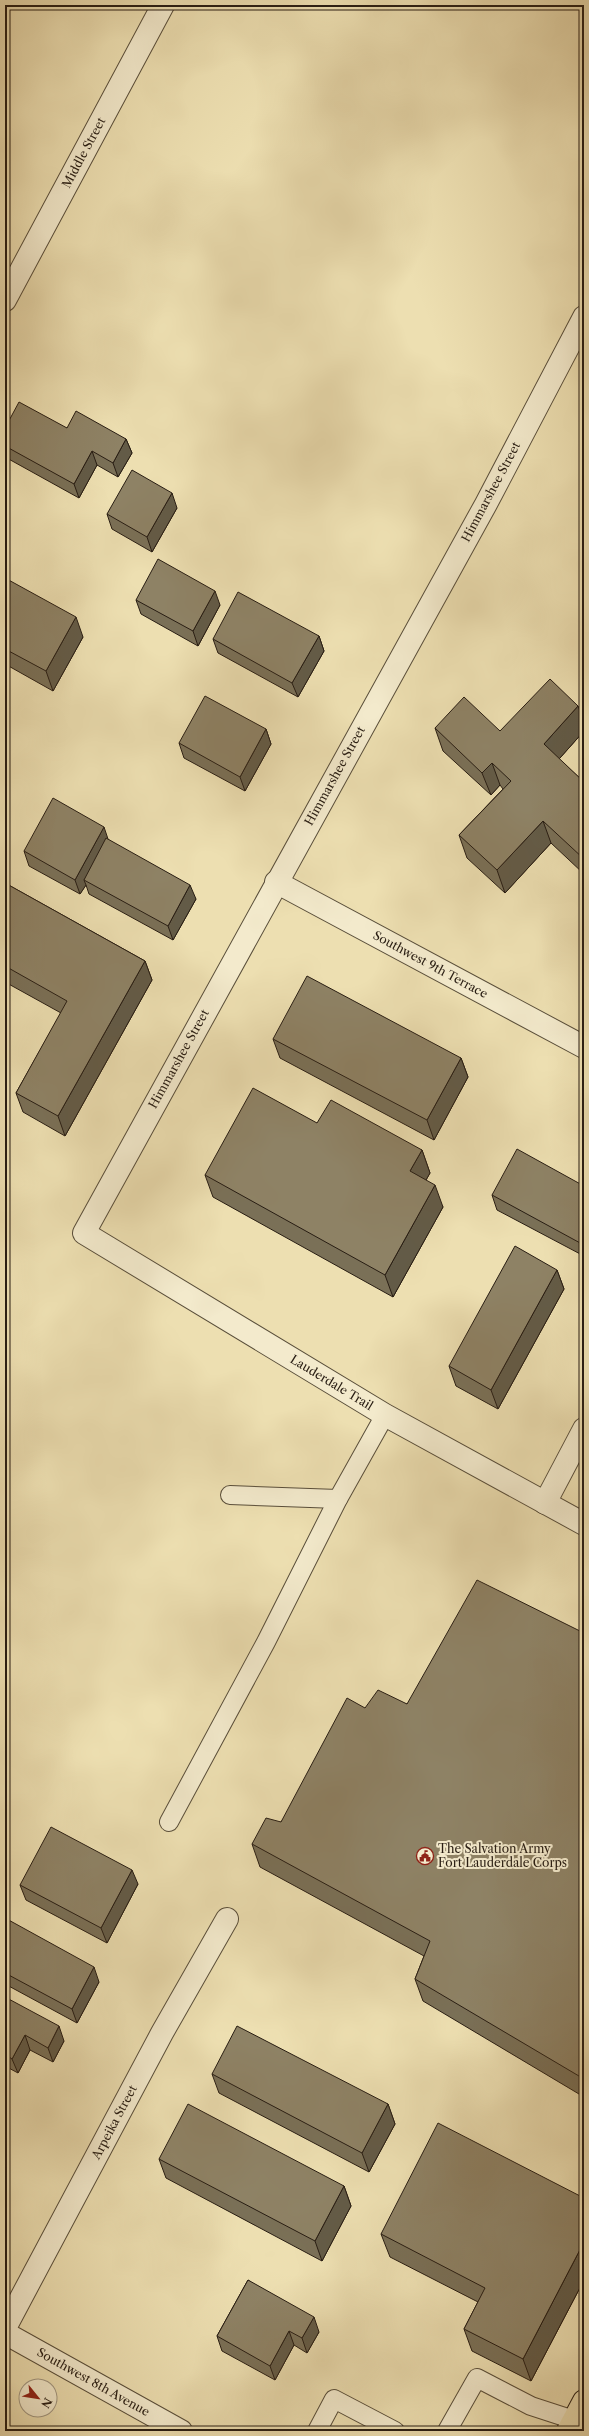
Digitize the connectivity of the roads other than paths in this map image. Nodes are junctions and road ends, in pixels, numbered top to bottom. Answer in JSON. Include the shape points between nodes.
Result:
{"nodes":[{"id":1,"x":163,"y":5,"type":"edge"},
{"id":2,"x":5,"y":300,"type":"edge"},
{"id":3,"x":584,"y":317,"type":"edge"},
{"id":4,"x":276,"y":882,"type":"junction"},
{"id":5,"x":584,"y":1047,"type":"edge"},
{"id":6,"x":84,"y":1233,"type":"joint"},
{"id":7,"x":385,"y":1415,"type":"junction"},
{"id":8,"x":584,"y":1429,"type":"edge"},
{"id":9,"x":230,"y":1495,"type":"dead end"},
{"id":10,"x":338,"y":1499,"type":"junction"},
{"id":11,"x":545,"y":1503,"type":"junction"},
{"id":12,"x":584,"y":1524,"type":"edge"},
{"id":13,"x":169,"y":1822,"type":"dead end"},
{"id":14,"x":227,"y":1919,"type":"dead end"},
{"id":15,"x":5,"y":2328,"type":"edge"},
{"id":16,"x":5,"y":2333,"type":"edge"},
{"id":17,"x":575,"y":2417,"type":"edge"},
{"id":18,"x":181,"y":2431,"type":"edge"},
{"id":19,"x":317,"y":2431,"type":"edge"},
{"id":20,"x":395,"y":2431,"type":"edge"},
{"id":21,"x":447,"y":2431,"type":"edge"}],
"edges":[{"from":1,"to":2,"type":"street","name":"Middle Street"},
{"from":3,"to":4,"type":"street","name":"Himmarshee Street","via":[[486,504]]},
{"from":4,"to":5,"type":"street","name":"Southwest 9th Terrace"},
{"from":4,"to":6,"type":"street","name":"Himmarshee Street"},
{"from":6,"to":7,"type":"street","name":"Lauderdale Trail"},
{"from":7,"to":10,"type":"lane"},
{"from":7,"to":11,"type":"street","name":"Lauderdale Trail"},
{"from":8,"to":11,"type":"street"},
{"from":9,"to":10,"type":"lane"},
{"from":10,"to":13,"type":"lane","via":[[266,1642]]},
{"from":11,"to":12,"type":"street","name":"Lauderdale Trail"},
{"from":14,"to":15,"type":"street","name":"Arpeika Street","via":[[162,2033]]},
{"from":16,"to":18,"type":"street","name":"Southwest 8th Avenue"},
{"from":17,"to":21,"type":"lane","via":[[531,2406],[478,2378]]},
{"from":19,"to":20,"type":"lane","via":[[334,2399]]}]}
